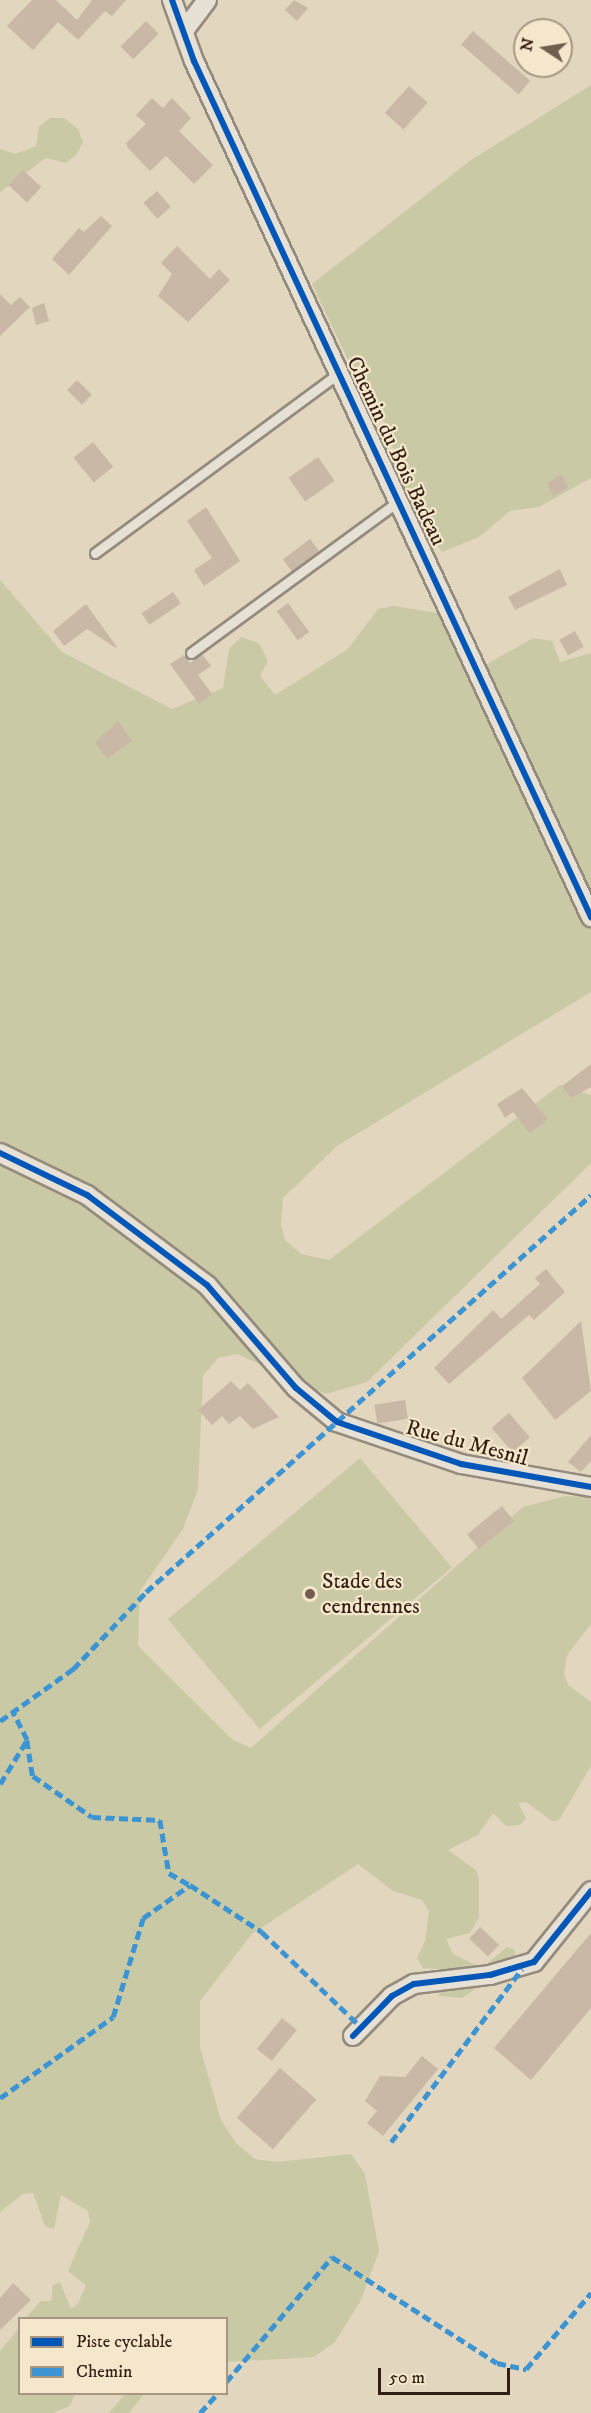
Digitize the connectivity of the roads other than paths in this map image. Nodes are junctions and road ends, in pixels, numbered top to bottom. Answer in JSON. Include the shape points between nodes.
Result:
{"nodes":[{"id":1,"x":172,"y":0,"type":"edge"},
{"id":2,"x":207,"y":0,"type":"edge"},
{"id":3,"x":186,"y":28,"type":"junction"},
{"id":4,"x":340,"y":372,"type":"junction"},
{"id":5,"x":399,"y":501,"type":"junction"},
{"id":6,"x":95,"y":553,"type":"dead end"},
{"id":7,"x":191,"y":653,"type":"dead end"},
{"id":8,"x":591,"y":916,"type":"edge"},
{"id":9,"x":0,"y":1153,"type":"edge"},
{"id":10,"x":591,"y":1487,"type":"edge"},
{"id":11,"x":591,"y":1891,"type":"edge"},
{"id":12,"x":353,"y":2036,"type":"dead end"}],
"edges":[{"from":1,"to":3,"type":"street","name":"Chemin du Bois Badeau"},
{"from":2,"to":3,"type":"street"},
{"from":3,"to":4,"type":"street","name":"Chemin du Bois Badeau","via":[[194,61]]},
{"from":4,"to":5,"type":"street","name":"Chemin du Bois Badeau"},
{"from":4,"to":6,"type":"lane"},
{"from":5,"to":7,"type":"lane"},
{"from":5,"to":8,"type":"street","name":"Chemin du Bois Badeau"},
{"from":9,"to":10,"type":"street","name":"Rue du Mesnil","via":[[87,1196],[207,1285],[296,1388],[338,1422],[453,1462]]},
{"from":11,"to":12,"type":"street","via":[[534,1962],[490,1975],[414,1984],[392,1996]]}]}
